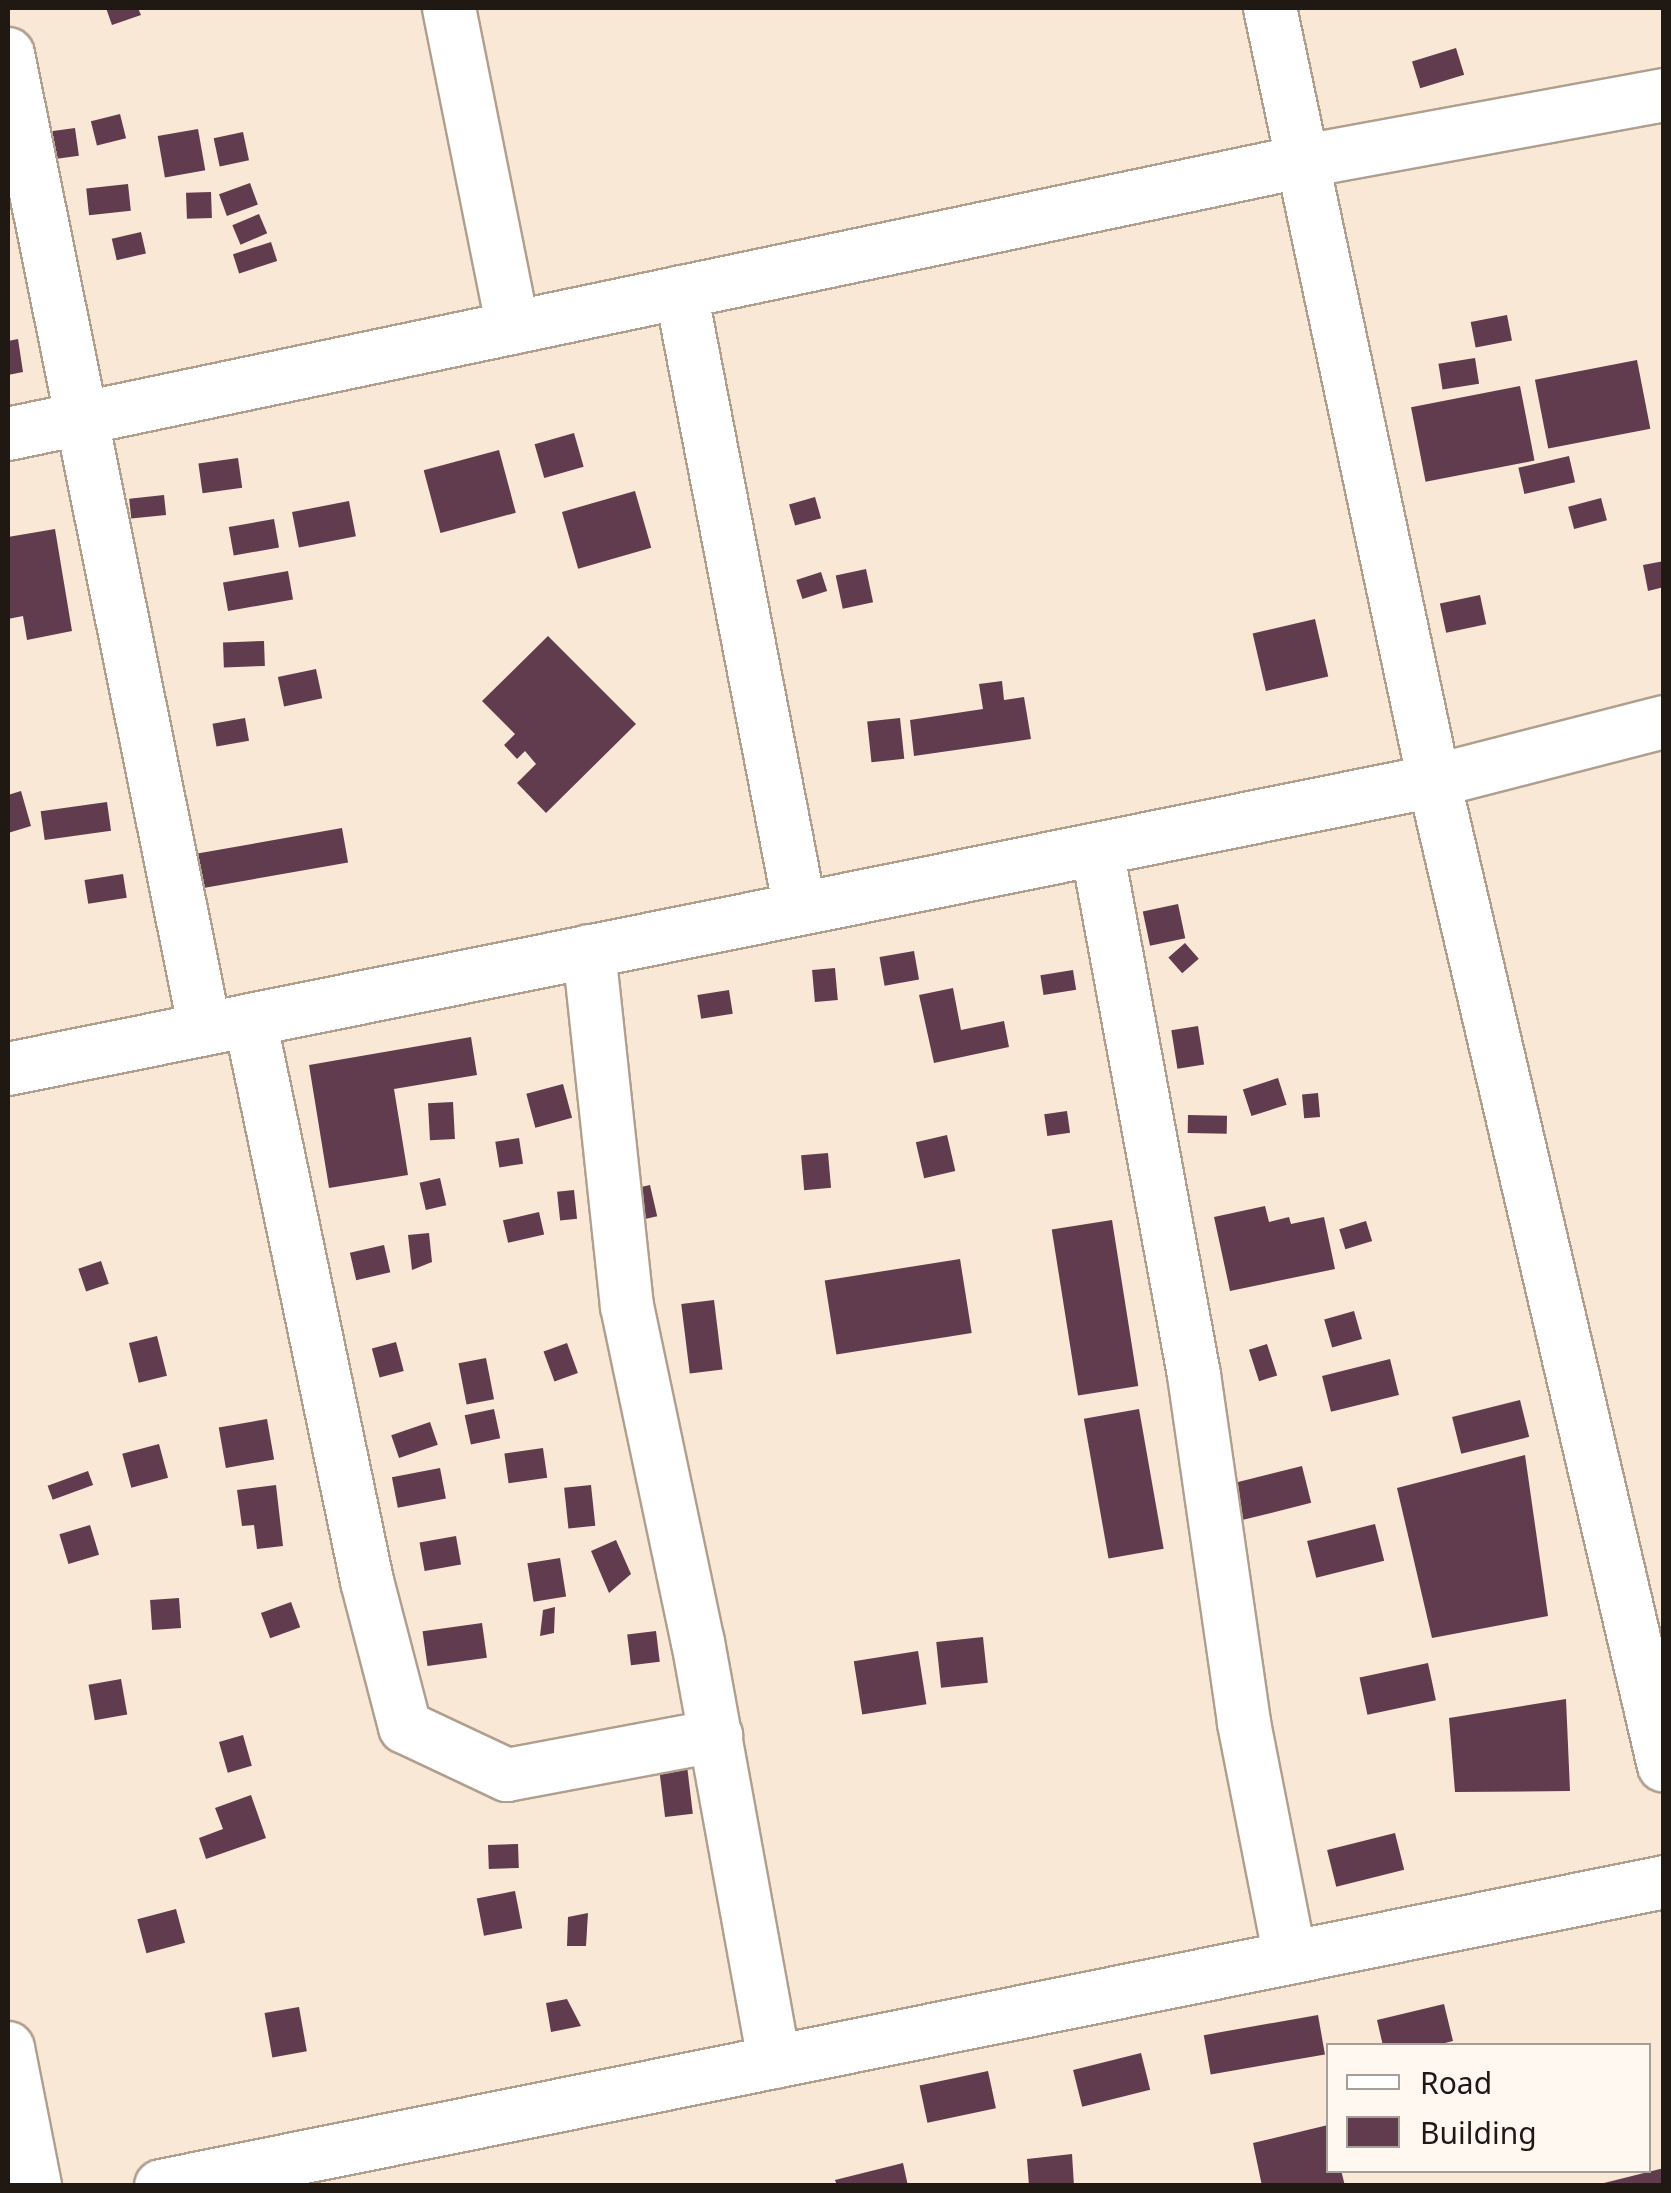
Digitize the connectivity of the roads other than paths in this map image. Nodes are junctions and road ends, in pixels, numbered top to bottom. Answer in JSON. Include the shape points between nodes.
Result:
{"nodes":[{"id":1,"x":449,"y":8,"type":"edge"},
{"id":2,"x":1270,"y":8,"type":"edge"},
{"id":3,"x":8,"y":54,"type":"edge"},
{"id":4,"x":1664,"y":95,"type":"edge"},
{"id":5,"x":1304,"y":161,"type":"junction"},
{"id":6,"x":681,"y":292,"type":"junction"},
{"id":7,"x":513,"y":328,"type":"junction"},
{"id":8,"x":80,"y":419,"type":"junction"},
{"id":9,"x":8,"y":434,"type":"edge"},
{"id":10,"x":1664,"y":722,"type":"edge"},
{"id":11,"x":1434,"y":781,"type":"junction"},
{"id":12,"x":1097,"y":849,"type":"junction"},
{"id":13,"x":800,"y":908,"type":"junction"},
{"id":14,"x":589,"y":951,"type":"junction"},
{"id":15,"x":227,"y":1024,"type":"junction"},
{"id":16,"x":8,"y":1069,"type":"edge"},
{"id":17,"x":716,"y":1736,"type":"junction"},
{"id":18,"x":1664,"y":1766,"type":"edge"},
{"id":19,"x":1664,"y":1882,"type":"edge"},
{"id":20,"x":1290,"y":1958,"type":"junction"},
{"id":21,"x":8,"y":2048,"type":"edge"},
{"id":22,"x":774,"y":2062,"type":"junction"},
{"id":23,"x":35,"y":2186,"type":"edge"},
{"id":24,"x":161,"y":2186,"type":"edge"}],
"edges":[{"from":1,"to":7,"type":"street"},
{"from":2,"to":5,"type":"street"},
{"from":3,"to":8,"type":"street"},
{"from":4,"to":5,"type":"street"},
{"from":5,"to":6,"type":"street"},
{"from":5,"to":11,"type":"street"},
{"from":6,"to":7,"type":"street"},
{"from":6,"to":13,"type":"street"},
{"from":7,"to":8,"type":"street"},
{"from":8,"to":9,"type":"street"},
{"from":8,"to":15,"type":"street"},
{"from":10,"to":11,"type":"street"},
{"from":11,"to":12,"type":"street"},
{"from":11,"to":18,"type":"street"},
{"from":12,"to":13,"type":"street"},
{"from":12,"to":20,"type":"street","via":[[1194,1375],[1244,1722]]},
{"from":13,"to":14,"type":"street"},
{"from":14,"to":15,"type":"street"},
{"from":14,"to":17,"type":"street","via":[[627,1306]]},
{"from":15,"to":16,"type":"street"},
{"from":15,"to":17,"type":"street","via":[[405,1727],[507,1775]]},
{"from":17,"to":22,"type":"street"},
{"from":19,"to":20,"type":"street"},
{"from":20,"to":22,"type":"street"},
{"from":21,"to":23,"type":"street"},
{"from":22,"to":24,"type":"street"}]}
